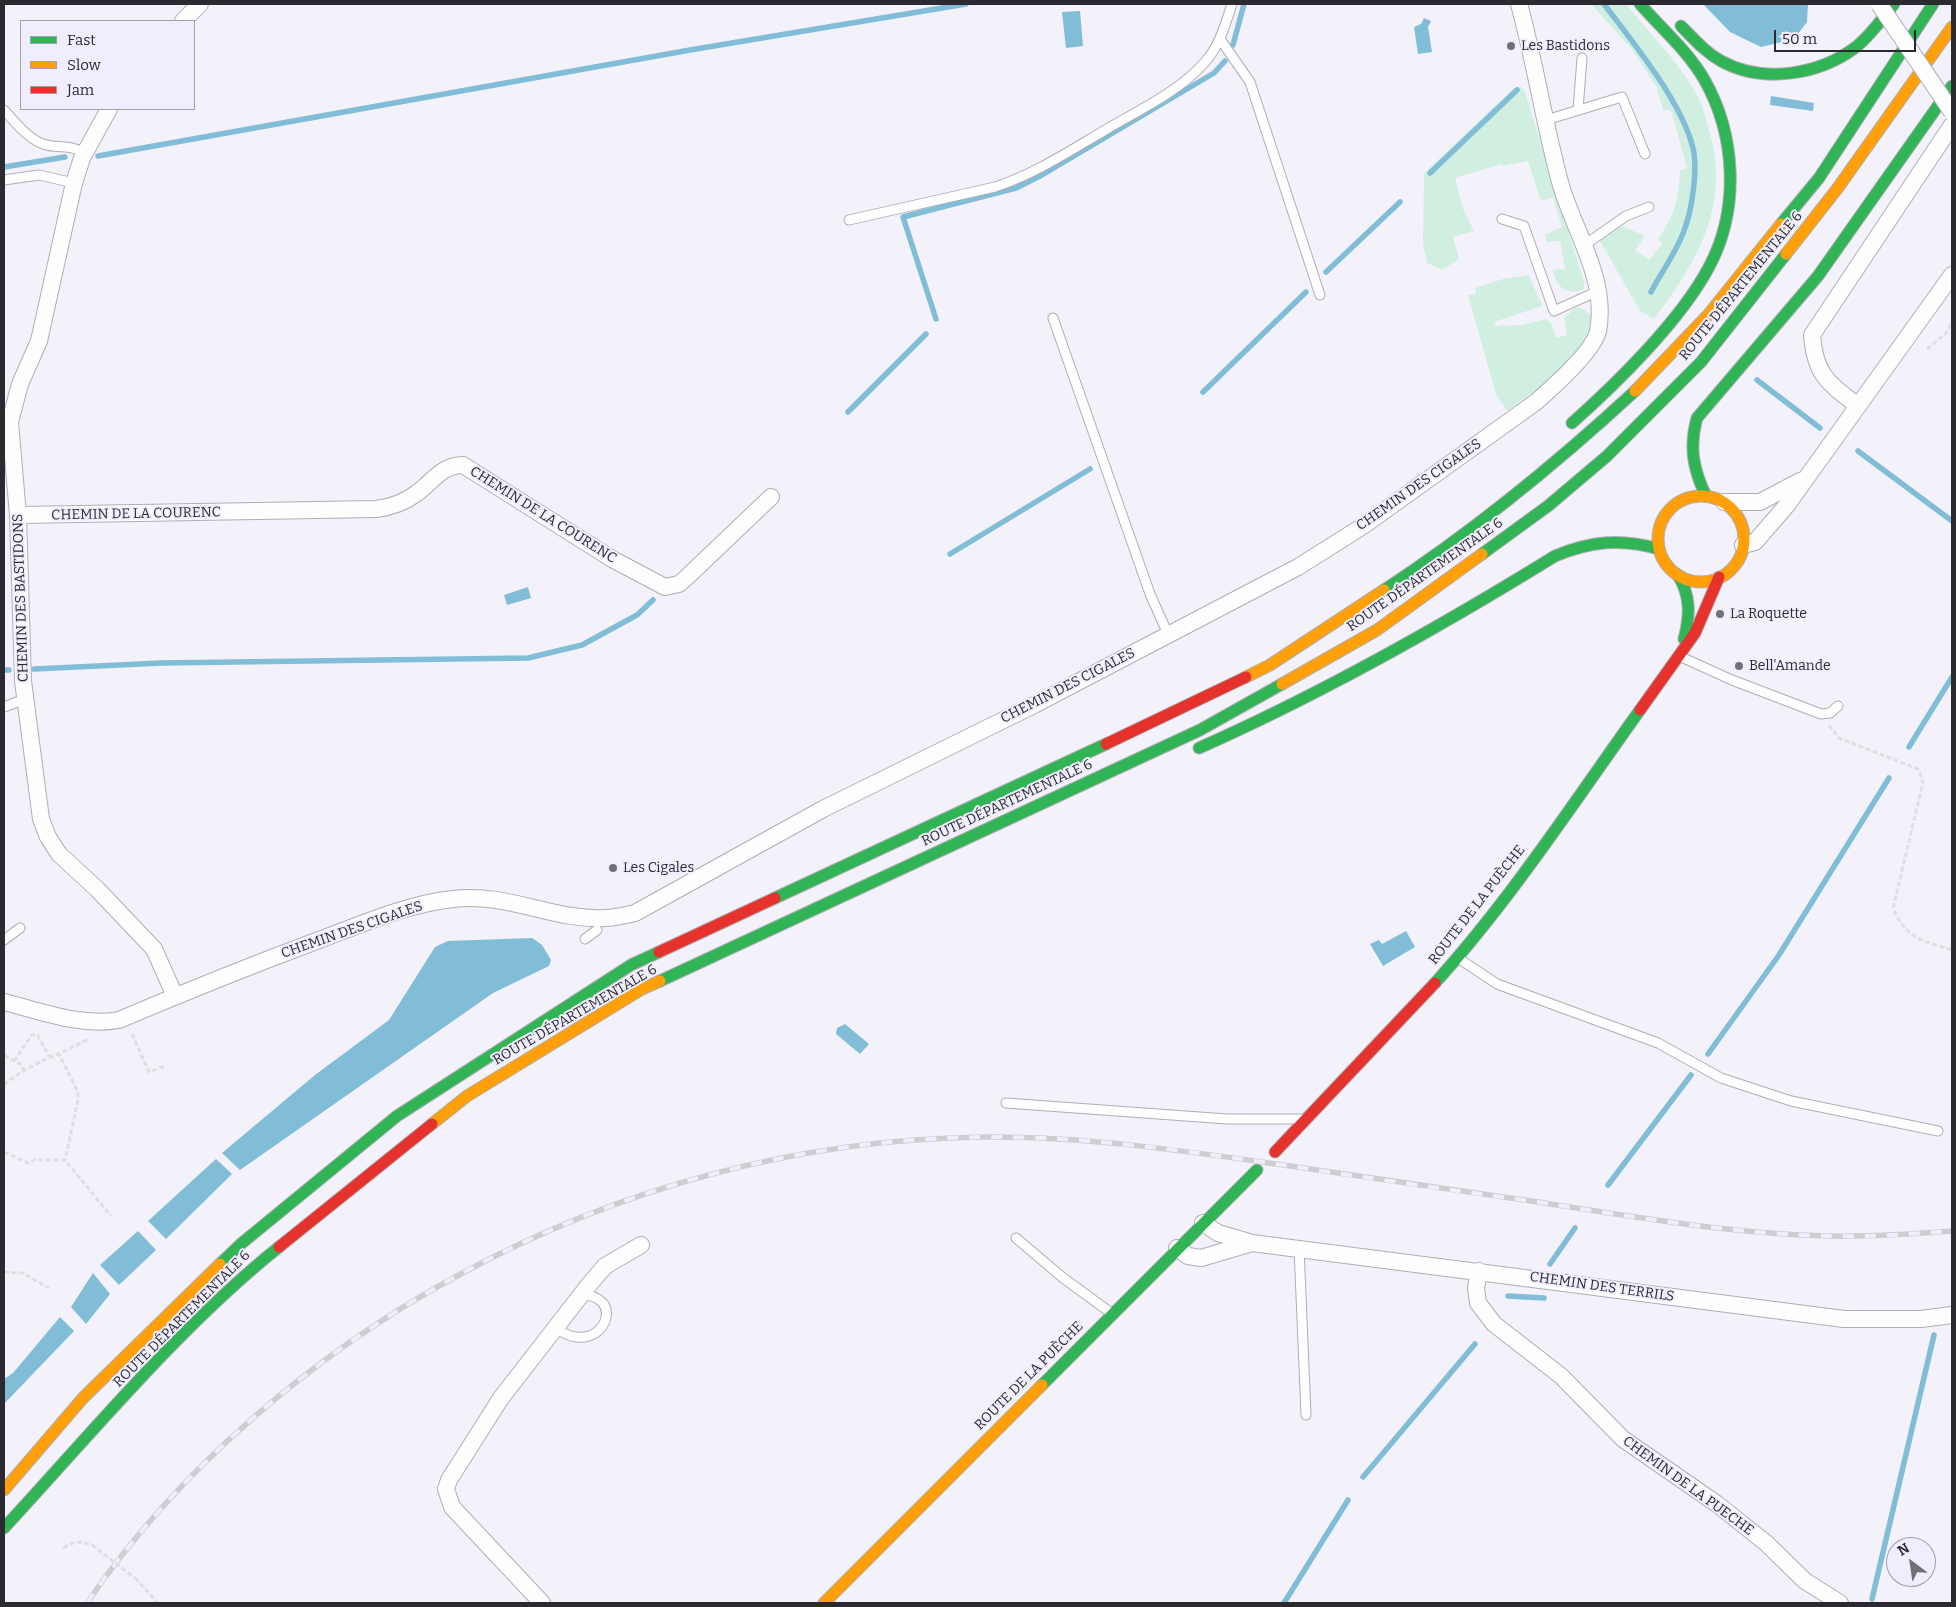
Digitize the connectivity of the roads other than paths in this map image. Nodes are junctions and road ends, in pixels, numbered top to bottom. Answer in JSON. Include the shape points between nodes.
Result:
{"nodes":[{"id":1,"x":200,"y":4,"type":"edge"},
{"id":2,"x":1232,"y":4,"type":"edge"},
{"id":3,"x":1640,"y":4,"type":"edge"},
{"id":4,"x":1879,"y":4,"type":"edge"},
{"id":5,"x":1894,"y":4,"type":"edge"},
{"id":6,"x":1932,"y":4,"type":"edge"},
{"id":7,"x":1521,"y":8,"type":"edge"},
{"id":8,"x":1672,"y":16,"type":"dead end"},
{"id":9,"x":184,"y":20,"type":"edge"},
{"id":10,"x":1952,"y":27,"type":"edge"},
{"id":11,"x":1220,"y":39,"type":"junction"},
{"id":12,"x":1582,"y":58,"type":"dead end"},
{"id":13,"x":1952,"y":86,"type":"edge"},
{"id":14,"x":4,"y":110,"type":"edge"},
{"id":15,"x":108,"y":110,"type":"edge"},
{"id":16,"x":1578,"y":110,"type":"junction"},
{"id":17,"x":1952,"y":112,"type":"edge"},
{"id":18,"x":1546,"y":120,"type":"junction"},
{"id":19,"x":1952,"y":125,"type":"edge"},
{"id":20,"x":85,"y":153,"type":"junction"},
{"id":21,"x":1645,"y":154,"type":"dead end"},
{"id":22,"x":4,"y":180,"type":"edge"},
{"id":23,"x":74,"y":184,"type":"junction"},
{"id":24,"x":1649,"y":207,"type":"dead end"},
{"id":25,"x":1502,"y":219,"type":"dead end"},
{"id":26,"x":849,"y":220,"type":"dead end"},
{"id":27,"x":1583,"y":246,"type":"junction"},
{"id":28,"x":1952,"y":275,"type":"edge"},
{"id":29,"x":1598,"y":291,"type":"junction"},
{"id":30,"x":1320,"y":295,"type":"dead end"},
{"id":31,"x":1053,"y":318,"type":"dead end"},
{"id":32,"x":1858,"y":406,"type":"junction"},
{"id":33,"x":1560,"y":434,"type":"dead end"},
{"id":34,"x":9,"y":478,"type":"edge"},
{"id":35,"x":1804,"y":478,"type":"junction"},
{"id":36,"x":1706,"y":496,"type":"junction"},
{"id":37,"x":771,"y":497,"type":"dead end"},
{"id":38,"x":1724,"y":502,"type":"junction"},
{"id":39,"x":18,"y":515,"type":"junction"},
{"id":40,"x":1743,"y":545,"type":"junction"},
{"id":41,"x":1659,"y":549,"type":"junction"},
{"id":42,"x":1410,"y":558,"type":"dead end"},
{"id":43,"x":1678,"y":575,"type":"junction"},
{"id":44,"x":1720,"y":577,"type":"junction"},
{"id":45,"x":1168,"y":634,"type":"junction"},
{"id":46,"x":1679,"y":656,"type":"junction"},
{"id":47,"x":1270,"y":665,"type":"junction"},
{"id":48,"x":26,"y":699,"type":"junction"},
{"id":49,"x":1838,"y":706,"type":"dead end"},
{"id":50,"x":4,"y":707,"type":"edge"},
{"id":51,"x":1191,"y":752,"type":"dead end"},
{"id":52,"x":1130,"y":776,"type":"dead end"},
{"id":53,"x":995,"y":825,"type":"junction"},
{"id":54,"x":20,"y":928,"type":"dead end"},
{"id":55,"x":597,"y":930,"type":"dead end"},
{"id":56,"x":585,"y":939,"type":"dead end"},
{"id":57,"x":4,"y":940,"type":"edge"},
{"id":58,"x":1458,"y":958,"type":"junction"},
{"id":59,"x":175,"y":996,"type":"junction"},
{"id":60,"x":4,"y":1002,"type":"edge"},
{"id":61,"x":1006,"y":1103,"type":"dead end"},
{"id":62,"x":1307,"y":1119,"type":"junction"},
{"id":63,"x":1938,"y":1132,"type":"dead end"},
{"id":64,"x":1275,"y":1152,"type":"dead end"},
{"id":65,"x":1257,"y":1170,"type":"dead end"},
{"id":66,"x":1203,"y":1223,"type":"junction"},
{"id":67,"x":1016,"y":1238,"type":"dead end"},
{"id":68,"x":1252,"y":1243,"type":"junction"},
{"id":69,"x":641,"y":1245,"type":"dead end"},
{"id":70,"x":1176,"y":1248,"type":"junction"},
{"id":71,"x":1299,"y":1248,"type":"junction"},
{"id":72,"x":1479,"y":1271,"type":"junction"},
{"id":73,"x":581,"y":1295,"type":"junction"},
{"id":74,"x":1112,"y":1313,"type":"junction"},
{"id":75,"x":1952,"y":1315,"type":"edge"},
{"id":76,"x":555,"y":1328,"type":"junction"},
{"id":77,"x":1306,"y":1415,"type":"dead end"},
{"id":78,"x":4,"y":1490,"type":"edge"},
{"id":79,"x":4,"y":1528,"type":"edge"},
{"id":80,"x":542,"y":1603,"type":"edge"},
{"id":81,"x":824,"y":1603,"type":"edge"},
{"id":82,"x":1840,"y":1603,"type":"edge"}],
"edges":[{"from":1,"to":9,"type":"street"},
{"from":2,"to":11,"type":"lane"},
{"from":3,"to":33,"type":"main road","via":[[1692,62],[1710,89],[1722,120],[1731,163],[1729,210],[1714,258],[1688,299],[1636,362]]},
{"from":4,"to":17,"type":"street","bridge":true},
{"from":5,"to":8,"type":"main road","via":[[1851,50],[1832,63],[1794,73],[1749,70],[1725,62],[1706,51]]},
{"from":6,"to":47,"type":"main road","name":"ROUTE DÉPARTEMENTALE 6","via":[[1819,178],[1708,315],[1648,379],[1571,450],[1433,558]]},
{"from":7,"to":18,"type":"street","name":"CHEMIN DES CIGALES"},
{"from":10,"to":53,"type":"main road","name":"ROUTE DÉPARTEMENTALE 6","via":[[1837,189],[1701,362],[1607,456],[1548,506],[1378,630],[1200,730]]},
{"from":11,"to":26,"type":"lane","via":[[1204,63],[1178,85],[1017,180]]},
{"from":11,"to":30,"type":"lane","via":[[1250,82]]},
{"from":12,"to":16,"type":"lane"},
{"from":13,"to":36,"type":"main road","via":[[1818,276],[1697,418],[1690,447],[1696,476]]},
{"from":14,"to":20,"type":"lane","via":[[44,145],[68,146]]},
{"from":15,"to":20,"type":"street","name":"CHEMIN DES BASTIDONS"},
{"from":16,"to":18,"type":"lane"},
{"from":16,"to":21,"type":"lane","via":[[1622,97]]},
{"from":18,"to":27,"type":"street","name":"CHEMIN DES CIGALES","via":[[1560,183]]},
{"from":19,"to":32,"type":"street","via":[[1812,335],[1814,355],[1821,373]]},
{"from":20,"to":23,"type":"street","name":"CHEMIN DES BASTIDONS"},
{"from":22,"to":23,"type":"lane","via":[[39,175]]},
{"from":23,"to":34,"type":"street","name":"CHEMIN DES BASTIDONS","via":[[39,341],[13,403]]},
{"from":24,"to":27,"type":"lane","via":[[1626,216]]},
{"from":25,"to":29,"type":"lane","via":[[1524,226],[1554,310]]},
{"from":27,"to":29,"type":"street","name":"CHEMIN DES CIGALES"},
{"from":28,"to":32,"type":"street"},
{"from":29,"to":45,"type":"street","name":"CHEMIN DES CIGALES","via":[[1601,301],[1598,333],[1562,379],[1536,402],[1363,526],[1298,568]]},
{"from":31,"to":45,"type":"lane","via":[[1150,594]]},
{"from":32,"to":35,"type":"street"},
{"from":34,"to":39,"type":"street","name":"CHEMIN DES BASTIDONS"},
{"from":35,"to":38,"type":"street","via":[[1760,502]]},
{"from":35,"to":40,"type":"street","via":[[1767,529],[1755,542]]},
{"from":36,"to":38,"type":"main road"},
{"from":36,"to":41,"type":"main road","via":[[1683,500],[1665,515],[1660,526]]},
{"from":37,"to":39,"type":"street","name":"CHEMIN DE LA COURENC","via":[[679,584],[665,587],[612,559],[463,465],[444,470],[393,507],[376,509]]},
{"from":38,"to":40,"type":"main road","via":[[1738,516],[1744,535]]},
{"from":39,"to":48,"type":"street","name":"CHEMIN DES BASTIDONS"},
{"from":40,"to":44,"type":"main road","via":[[1739,558]]},
{"from":41,"to":43,"type":"main road","via":[[1666,564]]},
{"from":41,"to":51,"type":"main road","via":[[1613,539],[1583,544],[1554,556],[1387,658],[1296,705]]},
{"from":42,"to":47,"type":"main road"},
{"from":43,"to":44,"type":"main road","via":[[1703,582]]},
{"from":43,"to":46,"type":"main road","name":"ROUTE DE LA PUÈCHE","via":[[1686,586],[1689,608]]},
{"from":44,"to":46,"type":"main road","name":"ROUTE DE LA PUÈCHE","via":[[1695,633]]},
{"from":45,"to":59,"type":"street","name":"CHEMIN DES CIGALES","via":[[822,809],[635,913],[607,918],[577,917],[502,899],[453,899],[365,922]]},
{"from":46,"to":49,"type":"lane","via":[[1821,714],[1830,713]]},
{"from":46,"to":58,"type":"main road","name":"ROUTE DE LA PUÈCHE"},
{"from":47,"to":78,"type":"main road","name":"ROUTE DÉPARTEMENTALE 6","via":[[1211,696],[631,965],[397,1116],[242,1242],[83,1398]]},
{"from":48,"to":50,"type":"lane"},
{"from":48,"to":59,"type":"street","name":"CHEMIN DES BASTIDONS","via":[[41,819],[48,837],[59,854],[154,949]]},
{"from":52,"to":53,"type":"main road"},
{"from":53,"to":79,"type":"main road","name":"ROUTE DÉPARTEMENTALE 6","via":[[642,989],[467,1096],[240,1278]]},
{"from":54,"to":57,"type":"lane"},
{"from":55,"to":56,"type":"lane"},
{"from":58,"to":62,"type":"main road","name":"ROUTE DE LA PUÈCHE"},
{"from":58,"to":63,"type":"lane","via":[[1497,984],[1658,1043],[1721,1078],[1791,1102]]},
{"from":59,"to":60,"type":"street","name":"CHEMIN DES CIGALES","via":[[119,1020],[103,1023],[74,1020]]},
{"from":61,"to":62,"type":"lane","via":[[1227,1119]]},
{"from":62,"to":64,"type":"main road","name":"ROUTE DE LA PUÈCHE"},
{"from":65,"to":66,"type":"main road","name":"ROUTE DE LA PUÈCHE"},
{"from":66,"to":68,"type":"street","name":"CHEMIN DES TERRILS","via":[[1218,1233]]},
{"from":66,"to":70,"type":"main road","name":"ROUTE DE LA PUÈCHE"},
{"from":67,"to":74,"type":"lane"},
{"from":68,"to":70,"type":"street","name":"CHEMIN DES TERRILS","via":[[1201,1258],[1188,1256]]},
{"from":68,"to":71,"type":"street","name":"CHEMIN DES TERRILS"},
{"from":69,"to":73,"type":"street","via":[[605,1266]]},
{"from":70,"to":74,"type":"main road","name":"ROUTE DE LA PUÈCHE"},
{"from":71,"to":72,"type":"street","name":"CHEMIN DES TERRILS"},
{"from":71,"to":77,"type":"lane"},
{"from":72,"to":75,"type":"street","name":"CHEMIN DES TERRILS","via":[[1844,1319],[1921,1320]]},
{"from":72,"to":82,"type":"street","name":"CHEMIN DE LA PUECHE","via":[[1478,1303],[1494,1324],[1561,1376],[1623,1439],[1717,1504],[1766,1543],[1805,1581]]},
{"from":73,"to":76,"type":"street"},
{"from":73,"to":76,"type":"lane","via":[[600,1299],[607,1318],[604,1325],[584,1337]]},
{"from":74,"to":81,"type":"main road","name":"ROUTE DE LA PUÈCHE"},
{"from":76,"to":80,"type":"street","via":[[501,1398],[446,1489],[452,1507]]}]}
